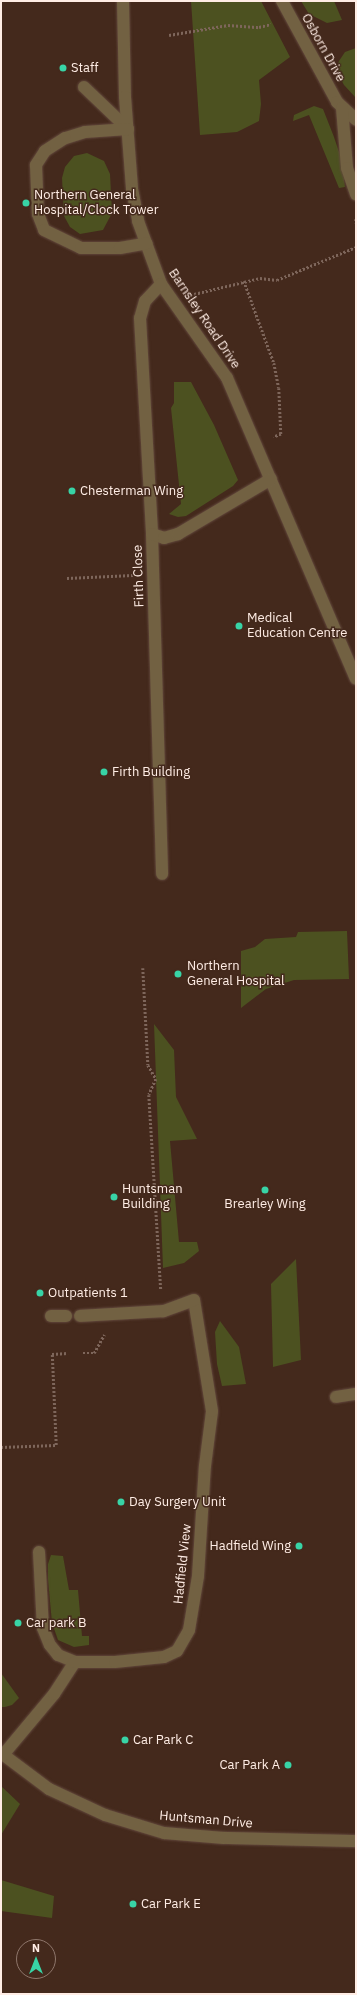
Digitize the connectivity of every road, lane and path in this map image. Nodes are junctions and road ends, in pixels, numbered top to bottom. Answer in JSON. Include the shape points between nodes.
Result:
{"nodes":[{"id":1,"x":123,"y":1,"type":"edge"},
{"id":2,"x":282,"y":1,"type":"edge"},
{"id":3,"x":290,"y":18,"type":"junction"},
{"id":4,"x":169,"y":35,"type":"dead end"},
{"id":5,"x":84,"y":87,"type":"dead end"},
{"id":6,"x":341,"y":106,"type":"junction"},
{"id":7,"x":356,"y":120,"type":"edge"},
{"id":8,"x":128,"y":129,"type":"junction"},
{"id":9,"x":356,"y":194,"type":"edge"},
{"id":10,"x":356,"y":218,"type":"edge"},
{"id":11,"x":356,"y":223,"type":"edge"},
{"id":12,"x":147,"y":243,"type":"junction"},
{"id":13,"x":356,"y":247,"type":"edge"},
{"id":14,"x":244,"y":281,"type":"junction"},
{"id":15,"x":161,"y":284,"type":"junction"},
{"id":16,"x":203,"y":291,"type":"dead end"},
{"id":17,"x":257,"y":445,"type":"junction"},
{"id":18,"x":272,"y":479,"type":"junction"},
{"id":19,"x":152,"y":534,"type":"junction"},
{"id":20,"x":153,"y":574,"type":"junction"},
{"id":21,"x":68,"y":578,"type":"dead end"},
{"id":22,"x":356,"y":679,"type":"edge"},
{"id":23,"x":162,"y":874,"type":"dead end"},
{"id":24,"x":143,"y":968,"type":"dead end"},
{"id":25,"x":162,"y":1311,"type":"junction"},
{"id":26,"x":51,"y":1316,"type":"dead end"},
{"id":27,"x":66,"y":1316,"type":"dead end"},
{"id":28,"x":80,"y":1316,"type":"dead end"},
{"id":29,"x":115,"y":1316,"type":"junction"},
{"id":30,"x":68,"y":1353,"type":"dead end"},
{"id":31,"x":83,"y":1353,"type":"dead end"},
{"id":32,"x":356,"y":1394,"type":"edge"},
{"id":33,"x":336,"y":1397,"type":"dead end"},
{"id":34,"x":1,"y":1447,"type":"edge"},
{"id":35,"x":39,"y":1552,"type":"dead end"},
{"id":36,"x":76,"y":1662,"type":"junction"},
{"id":37,"x":2,"y":1754,"type":"edge"},
{"id":38,"x":356,"y":1841,"type":"edge"}],
"edges":[{"from":1,"to":8,"type":"lane","name":"Barnsley Road Drive"},
{"from":2,"to":3,"type":"lane","name":"Osborn Drive"},
{"from":3,"to":4,"type":"path","via":[[259,27],[228,25]]},
{"from":3,"to":6,"type":"lane","name":"Osborn Drive"},
{"from":5,"to":8,"type":"lane"},
{"from":6,"to":7,"type":"lane","name":"Osborn Drive"},
{"from":6,"to":9,"type":"lane","name":"Osborn Drive","via":[[347,142],[347,168]]},
{"from":8,"to":12,"type":"lane","name":"Barnsley Road Drive","via":[[132,190],[138,221]]},
{"from":8,"to":12,"type":"lane","via":[[85,132],[65,138],[45,150],[36,165],[38,214],[44,230],[81,248],[120,248]]},
{"from":10,"to":11,"type":"path"},
{"from":12,"to":15,"type":"lane","name":"Barnsley Road Drive"},
{"from":13,"to":14,"type":"path","via":[[277,280],[260,278]]},
{"from":14,"to":16,"type":"path"},
{"from":14,"to":17,"type":"path","via":[[274,363],[280,388],[281,434]]},
{"from":15,"to":17,"type":"lane","name":"Barnsley Road Drive","via":[[210,350],[227,378]]},
{"from":15,"to":19,"type":"lane","name":"Firth Close","via":[[145,301],[140,318]]},
{"from":17,"to":18,"type":"lane","name":"Barnsley Road Drive"},
{"from":18,"to":19,"type":"lane","via":[[178,534],[164,538]]},
{"from":18,"to":22,"type":"lane","name":"Barnsley Road Drive"},
{"from":19,"to":20,"type":"lane","name":"Firth Close"},
{"from":20,"to":21,"type":"path"},
{"from":20,"to":23,"type":"lane","name":"Firth Close"},
{"from":24,"to":25,"type":"path","via":[[148,1065],[156,1079],[149,1094]]},
{"from":25,"to":29,"type":"lane","name":"Hadfield View"},
{"from":25,"to":36,"type":"lane","name":"Hadfield View","via":[[194,1300],[212,1411],[205,1466],[198,1576],[189,1630],[177,1651],[164,1657],[115,1662]]},
{"from":26,"to":27,"type":"lane"},
{"from":28,"to":29,"type":"lane","name":"Hadfield View"},
{"from":29,"to":31,"type":"path","via":[[94,1353]]},
{"from":30,"to":34,"type":"path","via":[[52,1354],[56,1445]]},
{"from":32,"to":33,"type":"lane"},
{"from":35,"to":36,"type":"lane","via":[[43,1628],[50,1645],[58,1655]]},
{"from":36,"to":37,"type":"lane","via":[[54,1694]]},
{"from":37,"to":38,"type":"lane","name":"Huntsman Drive","via":[[49,1789],[105,1815],[164,1833],[224,1838]]}]}
